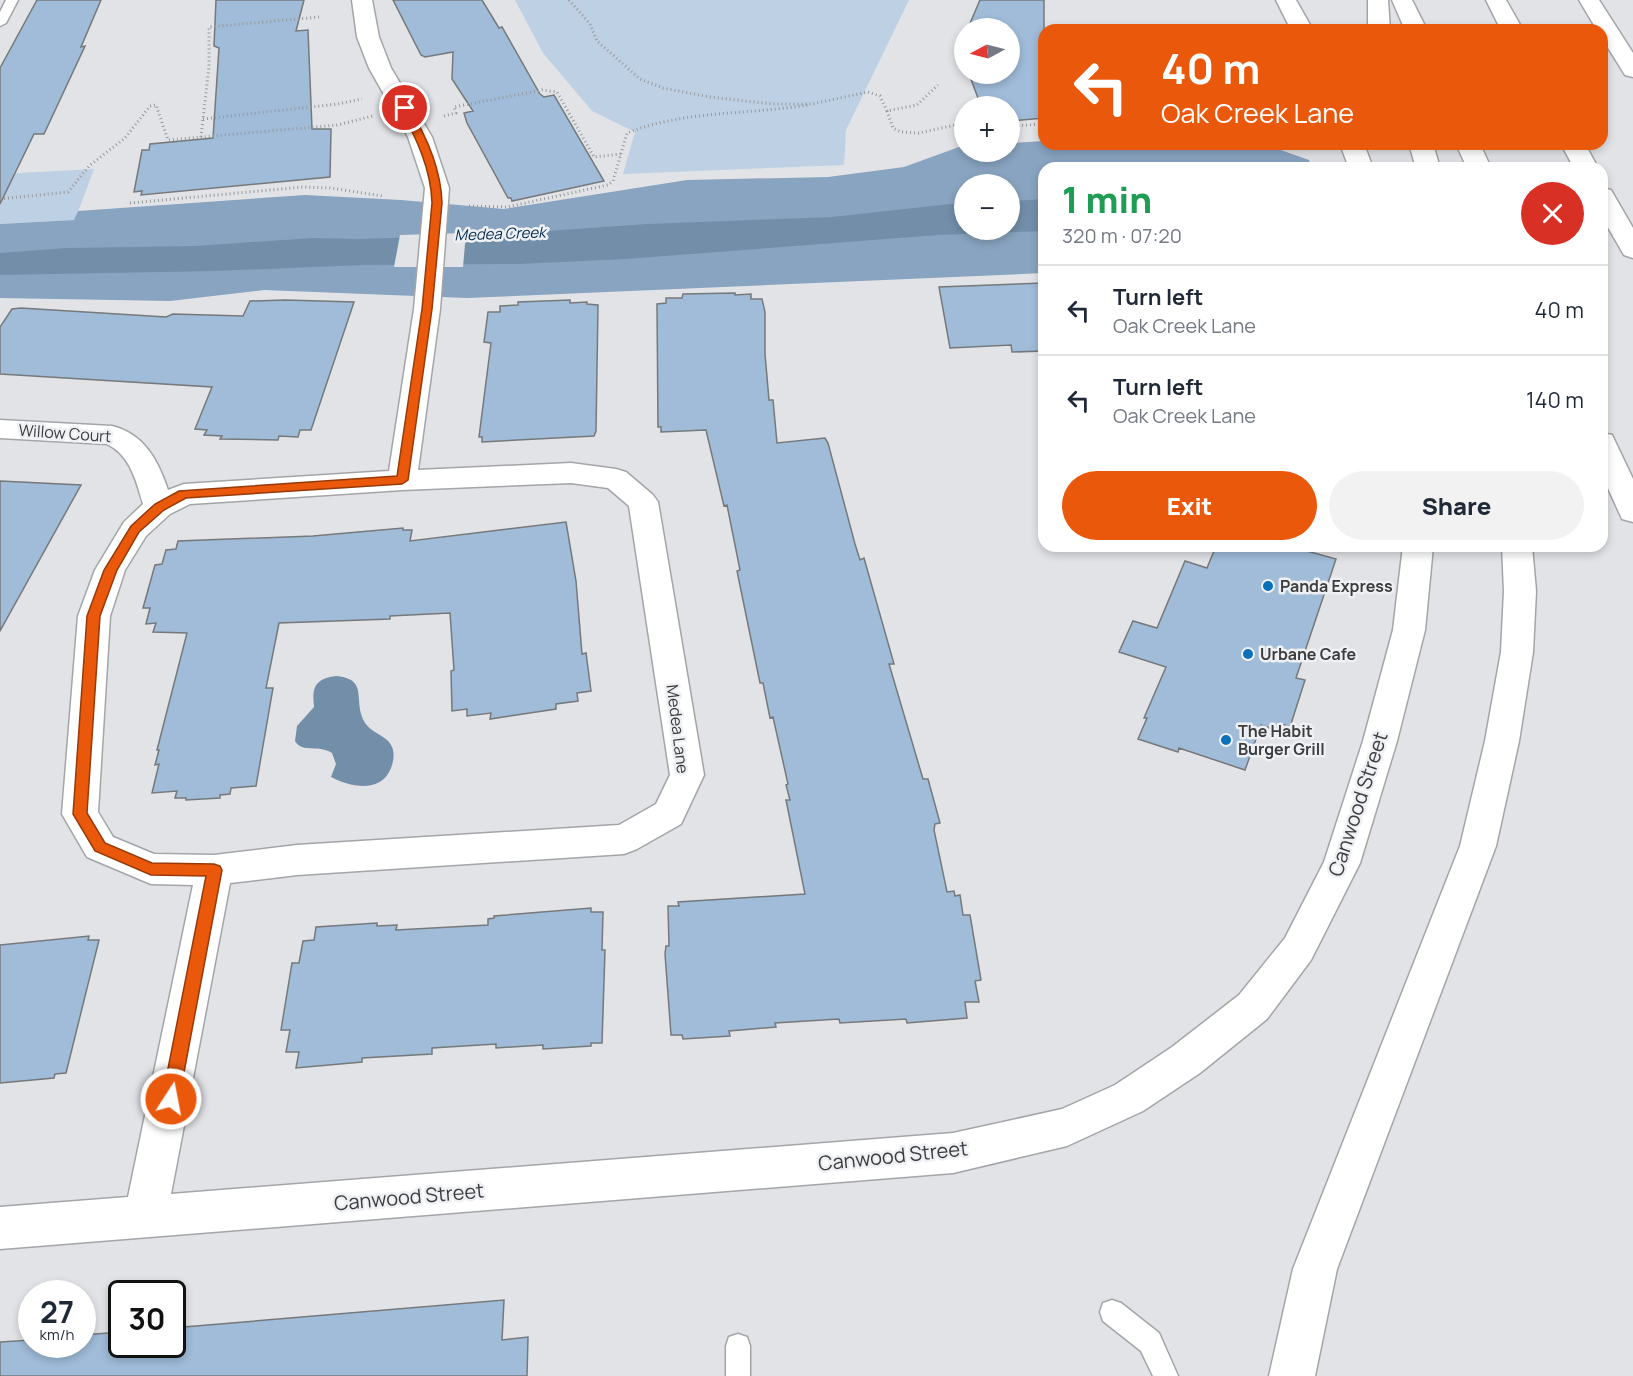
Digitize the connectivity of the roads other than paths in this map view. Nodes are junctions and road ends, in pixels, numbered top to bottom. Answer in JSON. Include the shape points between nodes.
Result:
{"nodes":[{"id":1,"x":12,"y":0,"type":"edge"},
{"id":2,"x":362,"y":0,"type":"edge"},
{"id":3,"x":1286,"y":0,"type":"edge"},
{"id":4,"x":1378,"y":0,"type":"edge"},
{"id":5,"x":1402,"y":0,"type":"edge"},
{"id":6,"x":1496,"y":0,"type":"edge"},
{"id":7,"x":1589,"y":0,"type":"edge"},
{"id":8,"x":2,"y":15,"type":"edge"},
{"id":9,"x":1299,"y":24,"type":"edge"},
{"id":10,"x":1379,"y":24,"type":"edge"},
{"id":11,"x":1413,"y":24,"type":"edge"},
{"id":12,"x":1509,"y":24,"type":"edge"},
{"id":13,"x":1604,"y":24,"type":"edge"},
{"id":14,"x":1608,"y":30,"type":"edge"},
{"id":15,"x":1633,"y":70,"type":"edge"},
{"id":16,"x":1608,"y":206,"type":"edge"},
{"id":17,"x":1633,"y":250,"type":"edge"},
{"id":18,"x":0,"y":429,"type":"edge"},
{"id":19,"x":1608,"y":456,"type":"edge"},
{"id":20,"x":402,"y":480,"type":"junction"},
{"id":21,"x":159,"y":507,"type":"junction"},
{"id":22,"x":1633,"y":512,"type":"edge"},
{"id":23,"x":1417,"y":552,"type":"edge"},
{"id":24,"x":1517,"y":552,"type":"edge"},
{"id":25,"x":214,"y":870,"type":"junction"},
{"id":26,"x":145,"y":1218,"type":"junction"},
{"id":27,"x":0,"y":1228,"type":"edge"},
{"id":28,"x":1112,"y":1312,"type":"dead end"},
{"id":29,"x":738,"y":1346,"type":"dead end"},
{"id":30,"x":738,"y":1376,"type":"edge"},
{"id":31,"x":1166,"y":1376,"type":"edge"},
{"id":32,"x":1292,"y":1376,"type":"edge"}],
"edges":[{"from":1,"to":8,"type":"lane"},
{"from":2,"to":20,"type":"main road","via":[[368,37],[413,123],[437,188],[427,309]]},
{"from":3,"to":9,"type":"main road"},
{"from":4,"to":10,"type":"main road"},
{"from":5,"to":11,"type":"main road"},
{"from":6,"to":12,"type":"main road"},
{"from":7,"to":13,"type":"main road"},
{"from":14,"to":15,"type":"main road"},
{"from":16,"to":17,"type":"main road"},
{"from":18,"to":21,"type":"main road","name":"Willow Court","via":[[112,435],[124,439],[143,460]]},
{"from":19,"to":22,"type":"main road"},
{"from":20,"to":21,"type":"main road","name":"Medea Lane","via":[[184,494]]},
{"from":20,"to":25,"type":"main road","name":"Medea Lane","via":[[571,473],[616,479],[643,502],[687,775],[669,814],[624,838],[297,860]]},
{"from":21,"to":25,"type":"main road","name":"Medea Lane","via":[[135,529],[110,570],[94,616],[80,814],[100,847],[151,869]]},
{"from":23,"to":26,"type":"main road","name":"Canwood Street","via":[[1409,630],[1380,741],[1342,863],[1298,949],[1253,1007],[1186,1060],[1129,1098],[1066,1127],[953,1153]]},
{"from":24,"to":32,"type":"main road","via":[[1517,652],[1478,846],[1315,1269]]},
{"from":25,"to":26,"type":"main road"},
{"from":26,"to":27,"type":"main road","name":"Canwood Street"},
{"from":28,"to":31,"type":"lane","via":[[1150,1342]]},
{"from":29,"to":30,"type":"lane"}]}
